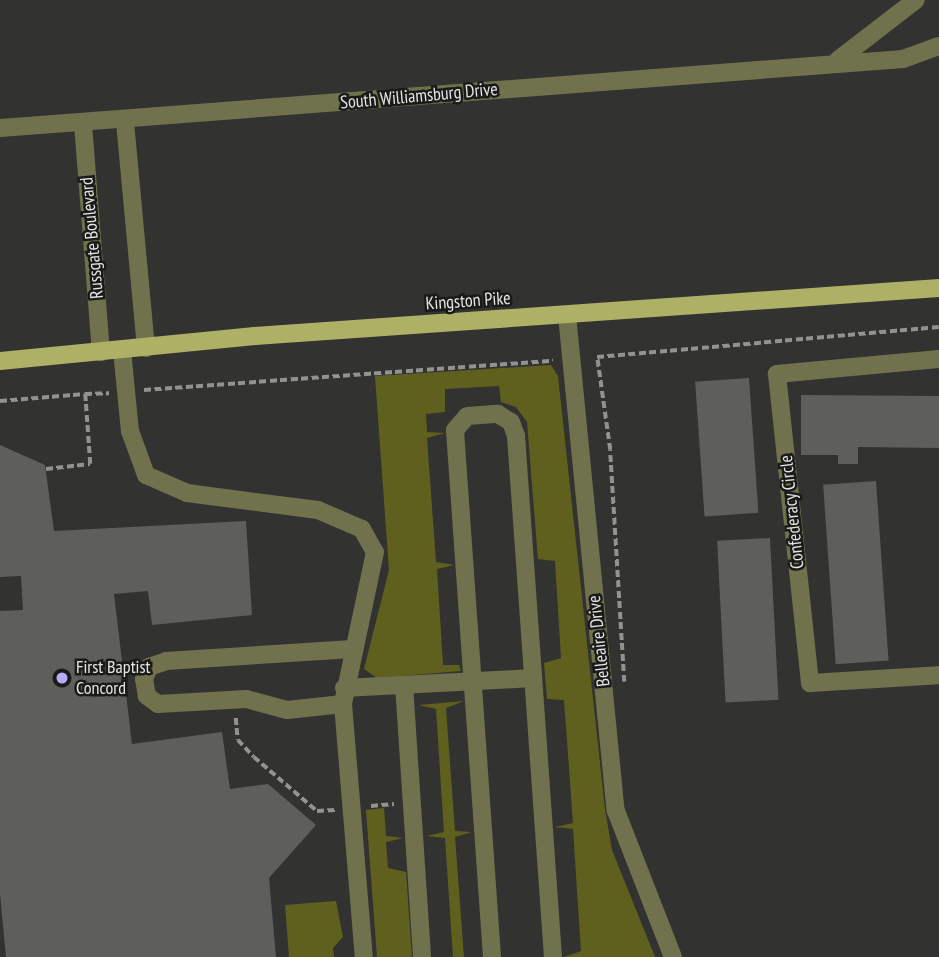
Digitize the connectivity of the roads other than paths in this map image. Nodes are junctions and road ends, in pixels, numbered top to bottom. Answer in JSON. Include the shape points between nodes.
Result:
{"nodes":[{"id":1,"x":916,"y":0,"type":"edge"},
{"id":2,"x":939,"y":46,"type":"edge"},
{"id":3,"x":838,"y":60,"type":"junction"},
{"id":4,"x":125,"y":122,"type":"junction"},
{"id":5,"x":83,"y":124,"type":"junction"},
{"id":6,"x":0,"y":128,"type":"edge"},
{"id":7,"x":939,"y":288,"type":"edge"},
{"id":8,"x":567,"y":315,"type":"junction"},
{"id":9,"x":146,"y":348,"type":"junction"},
{"id":10,"x":122,"y":350,"type":"junction"},
{"id":11,"x":101,"y":352,"type":"junction"},
{"id":12,"x":939,"y":359,"type":"edge"},
{"id":13,"x":0,"y":361,"type":"edge"},
{"id":14,"x":353,"y":649,"type":"junction"},
{"id":15,"x":939,"y":674,"type":"edge"},
{"id":16,"x":533,"y":678,"type":"junction"},
{"id":17,"x":473,"y":681,"type":"junction"},
{"id":18,"x":404,"y":685,"type":"junction"},
{"id":19,"x":344,"y":696,"type":"junction"},
{"id":20,"x":363,"y":957,"type":"edge"},
{"id":21,"x":422,"y":957,"type":"edge"},
{"id":22,"x":492,"y":957,"type":"edge"},
{"id":23,"x":553,"y":957,"type":"edge"},
{"id":24,"x":673,"y":957,"type":"edge"}],
"edges":[{"from":1,"to":3,"type":"street"},
{"from":2,"to":3,"type":"street","name":"South Williamsburg Drive","via":[[903,59]]},
{"from":3,"to":4,"type":"street","name":"South Williamsburg Drive"},
{"from":4,"to":5,"type":"street","name":"South Williamsburg Drive"},
{"from":4,"to":9,"type":"street"},
{"from":5,"to":6,"type":"street","name":"South Williamsburg Drive"},
{"from":5,"to":11,"type":"street","name":"Russgate Boulevard"},
{"from":7,"to":8,"type":"main road","name":"Kingston Pike"},
{"from":8,"to":9,"type":"main road","name":"Kingston Pike"},
{"from":8,"to":24,"type":"street","name":"Belleaire Drive","via":[[616,811]]},
{"from":9,"to":10,"type":"main road","name":"Kingston Pike"},
{"from":10,"to":11,"type":"main road","name":"Kingston Pike"},
{"from":10,"to":14,"type":"street","via":[[130,431],[146,475],[187,493],[318,510],[362,529],[375,552]]},
{"from":11,"to":13,"type":"main road","name":"Kingston Pike"},
{"from":12,"to":15,"type":"street","name":"Confederacy Circle","via":[[777,374],[810,683]]},
{"from":14,"to":19,"type":"street"},
{"from":14,"to":19,"type":"street","via":[[166,661],[149,667],[144,679],[146,696],[158,704],[246,699],[287,710]]},
{"from":16,"to":17,"type":"street"},
{"from":16,"to":17,"type":"street","via":[[516,436],[511,422],[498,414],[467,416],[454,430]]},
{"from":16,"to":23,"type":"street"},
{"from":17,"to":18,"type":"street"},
{"from":17,"to":22,"type":"street"},
{"from":18,"to":19,"type":"street"},
{"from":18,"to":21,"type":"street"},
{"from":19,"to":20,"type":"street"}]}
